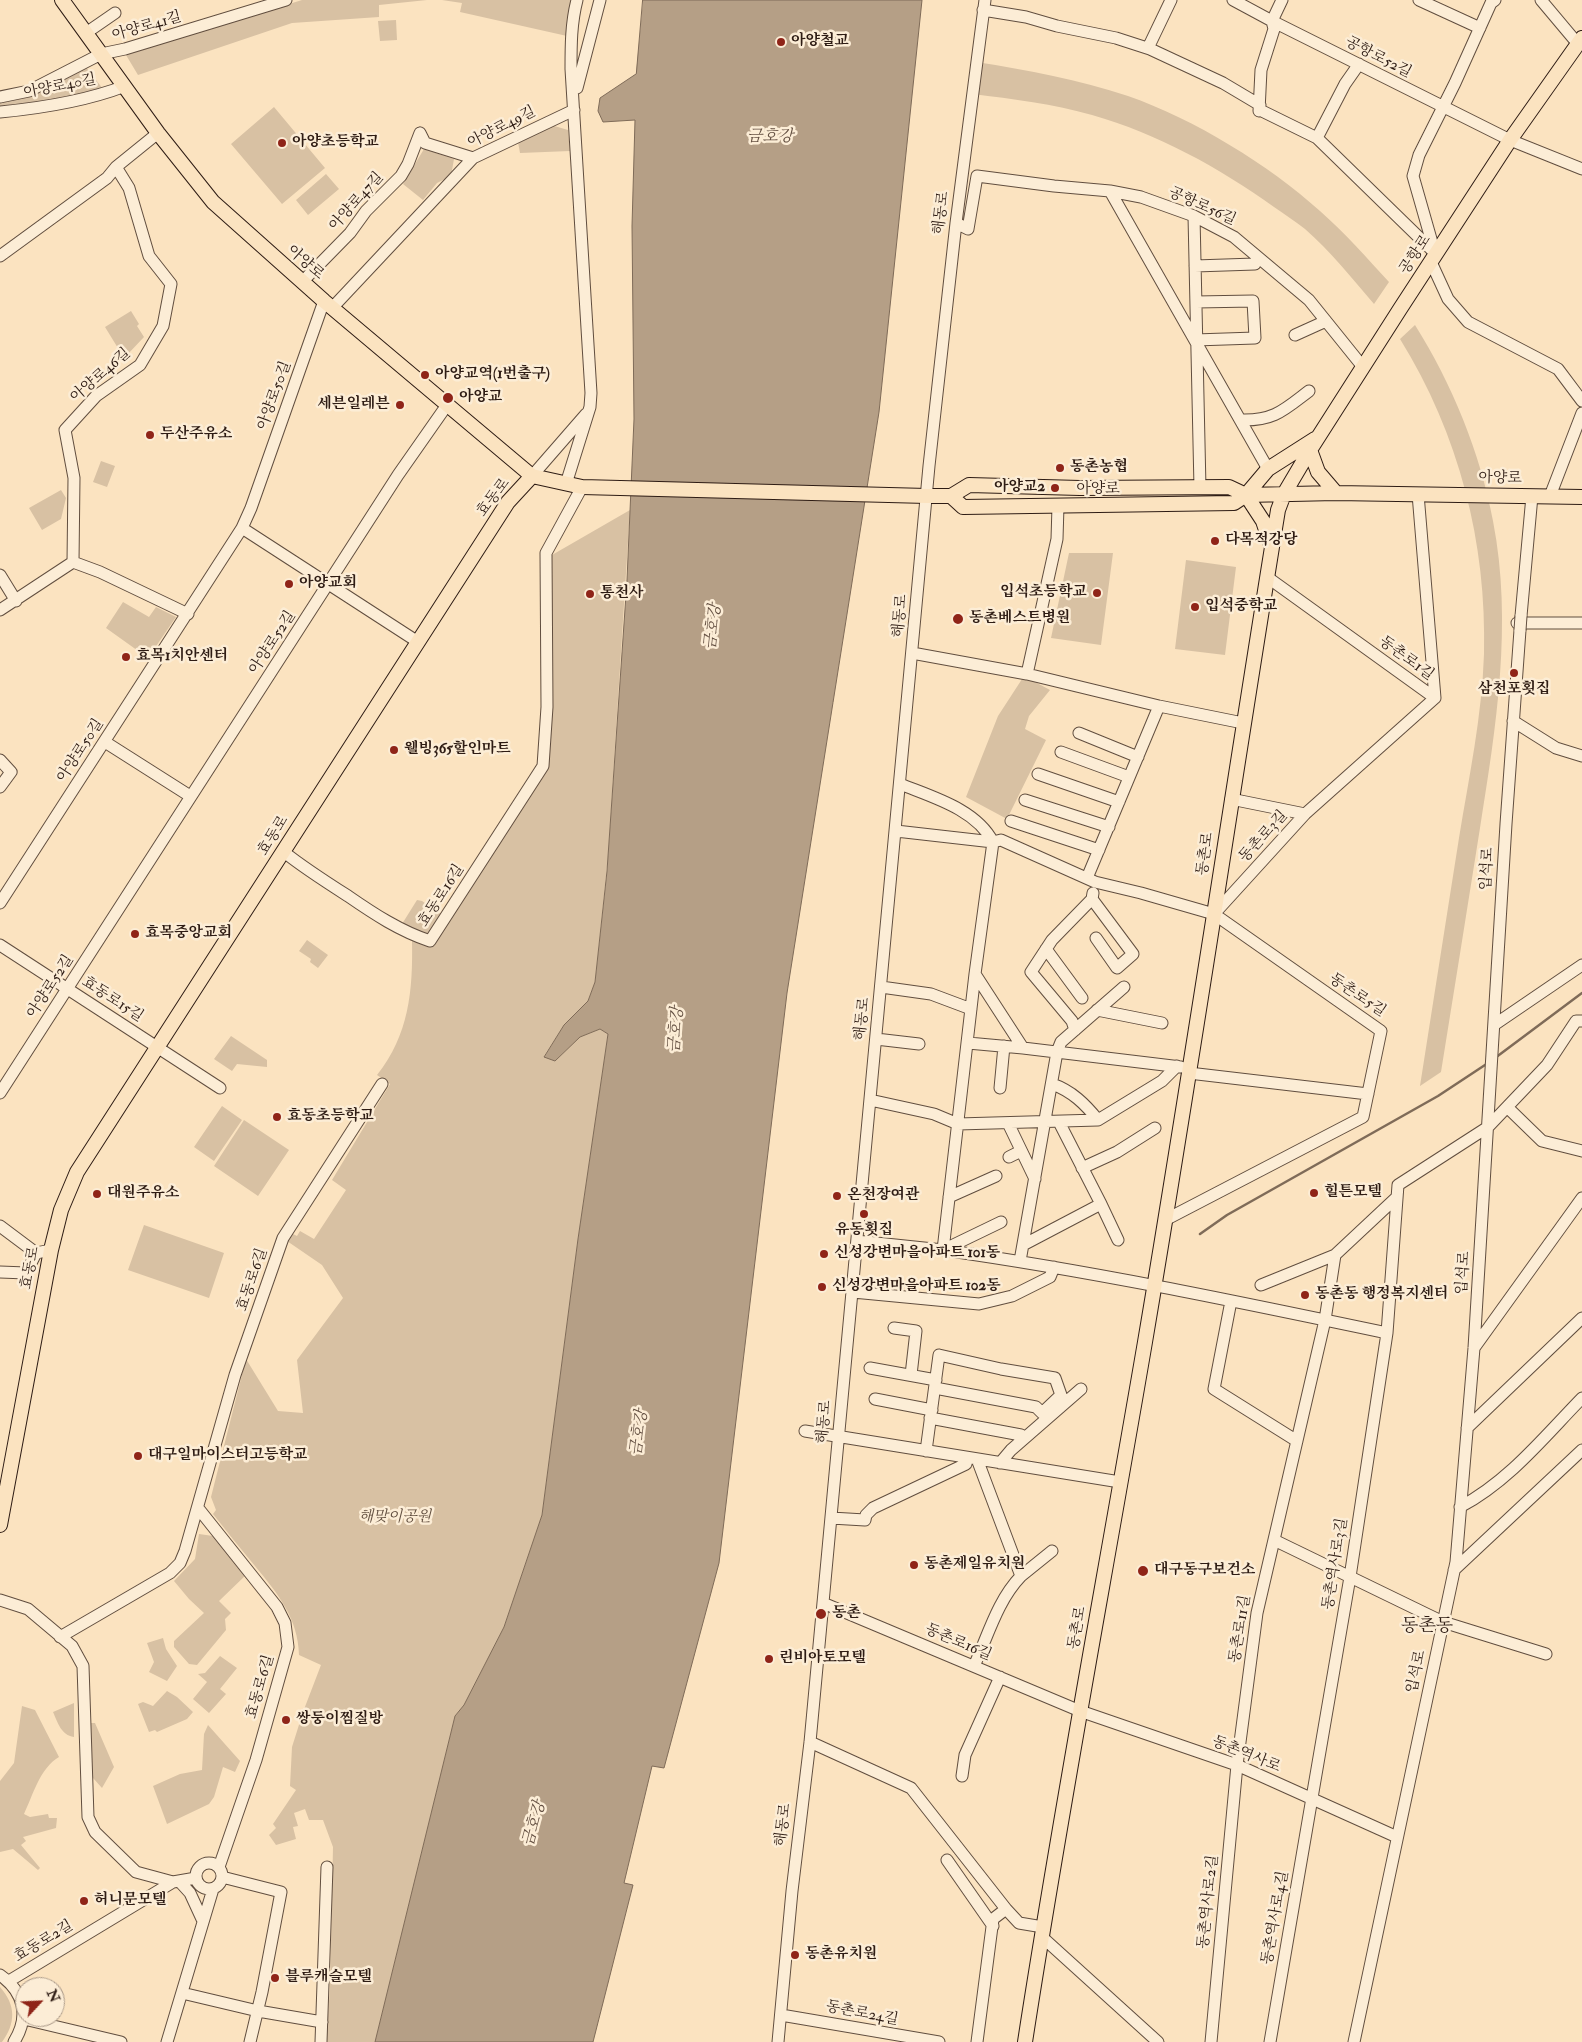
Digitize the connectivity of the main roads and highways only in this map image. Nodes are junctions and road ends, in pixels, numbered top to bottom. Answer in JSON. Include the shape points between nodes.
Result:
{"nodes":[{"id":1,"x":62,"y":0,"type":"edge"},
{"id":2,"x":1580,"y":41,"type":"edge"},
{"id":3,"x":1318,"y":437,"type":"junction"},
{"id":4,"x":1310,"y":450,"type":"junction"},
{"id":5,"x":532,"y":476,"type":"junction"},
{"id":6,"x":1336,"y":493,"type":"junction"},
{"id":7,"x":1284,"y":494,"type":"junction"},
{"id":8,"x":1246,"y":495,"type":"junction"},
{"id":9,"x":951,"y":496,"type":"junction"},
{"id":10,"x":1582,"y":497,"type":"edge"},
{"id":11,"x":1272,"y":548,"type":"junction"},
{"id":12,"x":0,"y":1521,"type":"edge"},
{"id":13,"x":1025,"y":2042,"type":"edge"}],
"edges":[{"from":1,"to":5,"type":"main road","name":"아양로","via":[[158,133],[213,202],[302,282]]},
{"from":2,"to":3,"type":"main road","name":"공항로","via":[[1510,140]]},
{"from":3,"to":4,"type":"main road","name":"공항로"},
{"from":3,"to":8,"type":"main road","via":[[1268,468]]},
{"from":4,"to":6,"type":"main road","via":[[1318,472]]},
{"from":4,"to":7,"type":"main road","name":"공항로"},
{"from":5,"to":9,"type":"main road","name":"아양로","via":[[582,487]]},
{"from":5,"to":12,"type":"main road","name":"효동로","via":[[508,502],[77,1172],[61,1210],[50,1250]]},
{"from":6,"to":7,"type":"main road","name":"아양로"},
{"from":6,"to":10,"type":"main road","name":"아양로"},
{"from":7,"to":8,"type":"main road","name":"아양로"},
{"from":7,"to":11,"type":"main road","name":"동촌로"},
{"from":8,"to":9,"type":"main road","name":"아양로","via":[[1229,487],[969,485]]},
{"from":8,"to":9,"type":"main road","name":"아양로","via":[[1234,503],[963,507]]},
{"from":8,"to":11,"type":"main road","via":[[1263,521]]},
{"from":11,"to":13,"type":"main road","name":"동촌로","via":[[1186,1069],[1165,1220]]}]}
